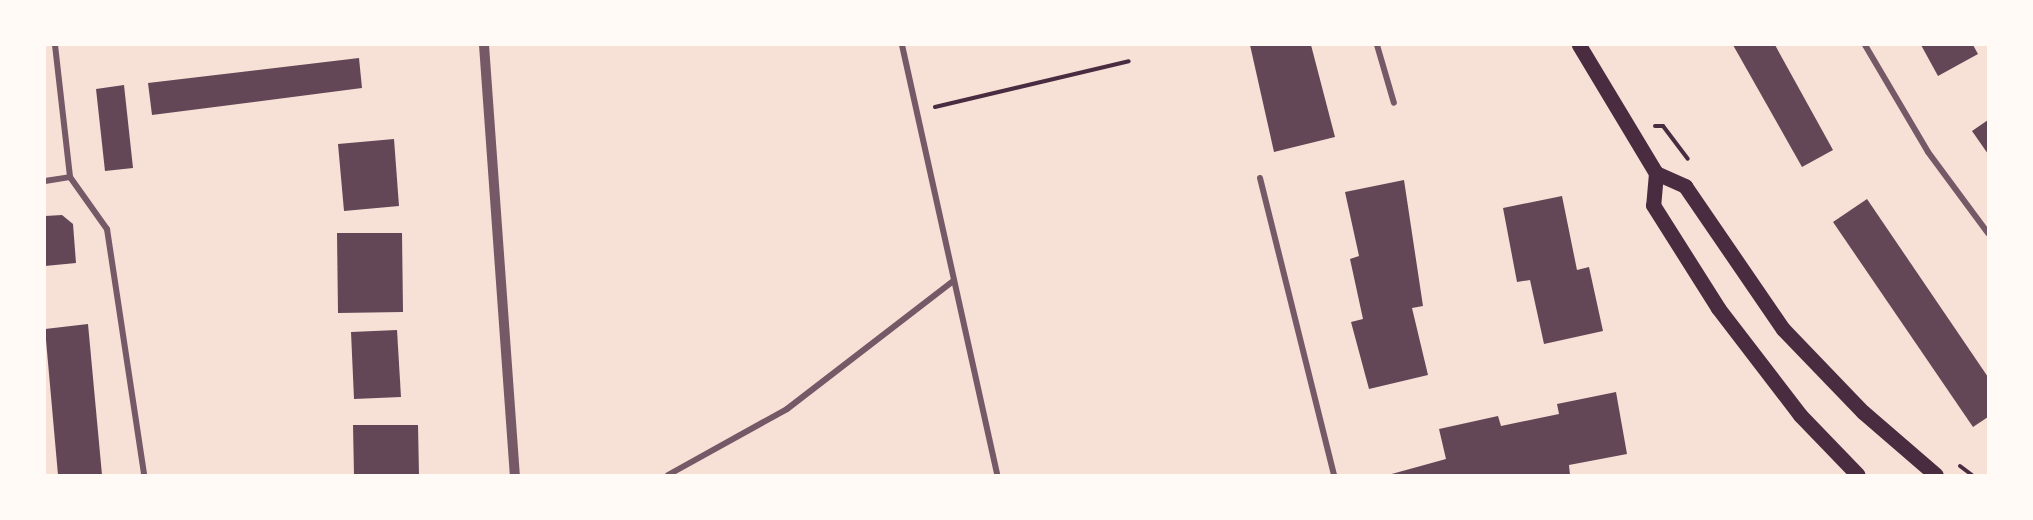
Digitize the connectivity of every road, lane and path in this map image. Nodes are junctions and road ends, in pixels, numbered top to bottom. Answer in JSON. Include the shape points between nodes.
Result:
{"nodes":[{"id":1,"x":55,"y":45,"type":"edge"},
{"id":2,"x":484,"y":45,"type":"edge"},
{"id":3,"x":902,"y":45,"type":"edge"},
{"id":4,"x":1377,"y":45,"type":"edge"},
{"id":5,"x":1579,"y":45,"type":"edge"},
{"id":6,"x":1865,"y":45,"type":"edge"},
{"id":7,"x":1129,"y":61,"type":"dead end"},
{"id":8,"x":1394,"y":103,"type":"dead end"},
{"id":9,"x":917,"y":112,"type":"junction"},
{"id":10,"x":1656,"y":173,"type":"junction"},
{"id":11,"x":70,"y":177,"type":"junction"},
{"id":12,"x":1260,"y":178,"type":"dead end"},
{"id":13,"x":45,"y":181,"type":"edge"},
{"id":14,"x":1988,"y":233,"type":"edge"},
{"id":15,"x":953,"y":281,"type":"junction"},
{"id":16,"x":144,"y":475,"type":"edge"},
{"id":17,"x":515,"y":475,"type":"edge"},
{"id":18,"x":668,"y":475,"type":"edge"},
{"id":19,"x":997,"y":475,"type":"edge"},
{"id":20,"x":1334,"y":475,"type":"edge"},
{"id":21,"x":1858,"y":475,"type":"edge"},
{"id":22,"x":1935,"y":475,"type":"edge"}],
"edges":[{"from":1,"to":11,"type":"street"},
{"from":2,"to":17,"type":"street"},
{"from":3,"to":9,"type":"street"},
{"from":4,"to":8,"type":"street"},
{"from":5,"to":10,"type":"main road"},
{"from":6,"to":14,"type":"street","via":[[1928,152]]},
{"from":7,"to":9,"type":"path"},
{"from":9,"to":15,"type":"street"},
{"from":10,"to":21,"type":"main road","via":[[1653,205],[1718,308],[1800,415]]},
{"from":10,"to":22,"type":"main road","via":[[1684,186],[1783,328],[1863,412]]},
{"from":11,"to":13,"type":"street"},
{"from":11,"to":16,"type":"street","via":[[107,229]]},
{"from":12,"to":20,"type":"street"},
{"from":15,"to":18,"type":"street","via":[[787,410]]},
{"from":15,"to":19,"type":"street"}]}
